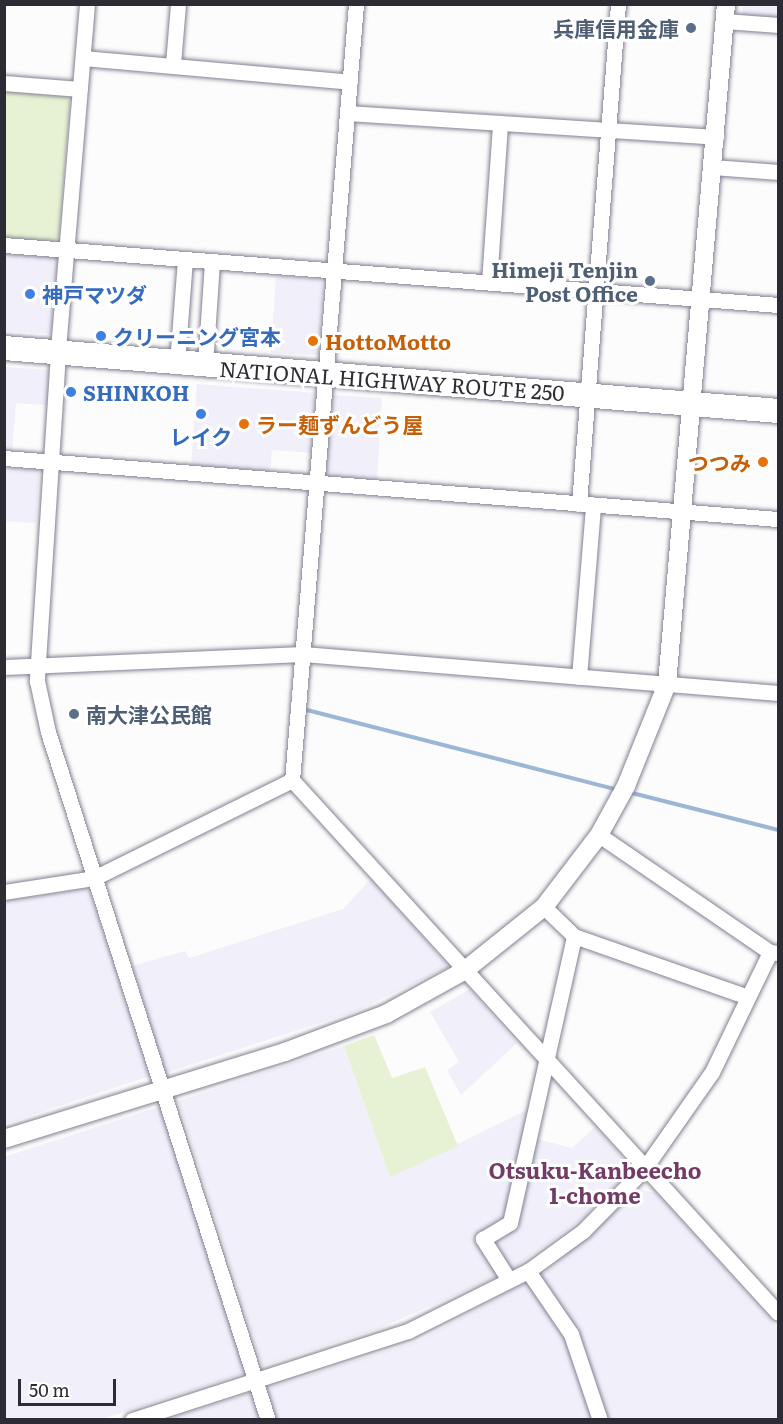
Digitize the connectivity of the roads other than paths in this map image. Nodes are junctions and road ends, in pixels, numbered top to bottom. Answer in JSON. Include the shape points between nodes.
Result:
{"nodes":[{"id":1,"x":87,"y":4,"type":"edge"},
{"id":2,"x":178,"y":4,"type":"edge"},
{"id":3,"x":356,"y":4,"type":"edge"},
{"id":4,"x":618,"y":4,"type":"edge"},
{"id":5,"x":726,"y":13,"type":"edge"},
{"id":6,"x":778,"y":25,"type":"edge"},
{"id":7,"x":83,"y":58,"type":"junction"},
{"id":8,"x":173,"y":64,"type":"junction"},
{"id":9,"x":350,"y":82,"type":"junction"},
{"id":10,"x":4,"y":83,"type":"edge"},
{"id":11,"x":80,"y":89,"type":"junction"},
{"id":12,"x":347,"y":113,"type":"junction"},
{"id":13,"x":500,"y":123,"type":"junction"},
{"id":14,"x":609,"y":130,"type":"junction"},
{"id":15,"x":716,"y":137,"type":"junction"},
{"id":16,"x":713,"y":167,"type":"junction"},
{"id":17,"x":778,"y":172,"type":"edge"},
{"id":18,"x":4,"y":245,"type":"edge"},
{"id":19,"x":67,"y":250,"type":"junction"},
{"id":20,"x":185,"y":259,"type":"junction"},
{"id":21,"x":212,"y":261,"type":"junction"},
{"id":22,"x":335,"y":270,"type":"junction"},
{"id":23,"x":489,"y":282,"type":"junction"},
{"id":24,"x":596,"y":291,"type":"junction"},
{"id":25,"x":703,"y":298,"type":"junction"},
{"id":26,"x":778,"y":305,"type":"edge"},
{"id":27,"x":4,"y":348,"type":"edge"},
{"id":28,"x":58,"y":353,"type":"junction"},
{"id":29,"x":177,"y":363,"type":"junction"},
{"id":30,"x":205,"y":365,"type":"junction"},
{"id":31,"x":326,"y":375,"type":"junction"},
{"id":32,"x":587,"y":395,"type":"junction"},
{"id":33,"x":694,"y":405,"type":"junction"},
{"id":34,"x":778,"y":411,"type":"edge"},
{"id":35,"x":4,"y":458,"type":"edge"},
{"id":36,"x":51,"y":462,"type":"junction"},
{"id":37,"x":316,"y":484,"type":"junction"},
{"id":38,"x":586,"y":505,"type":"junction"},
{"id":39,"x":684,"y":511,"type":"junction"},
{"id":40,"x":778,"y":519,"type":"edge"},
{"id":41,"x":303,"y":654,"type":"junction"},
{"id":42,"x":37,"y":665,"type":"junction"},
{"id":43,"x":4,"y":668,"type":"edge"},
{"id":44,"x":579,"y":677,"type":"junction"},
{"id":45,"x":667,"y":684,"type":"junction"},
{"id":46,"x":778,"y":693,"type":"edge"},
{"id":47,"x":292,"y":780,"type":"junction"},
{"id":48,"x":599,"y":835,"type":"junction"},
{"id":49,"x":94,"y":878,"type":"junction"},
{"id":50,"x":4,"y":892,"type":"edge"},
{"id":51,"x":544,"y":907,"type":"junction"},
{"id":52,"x":574,"y":936,"type":"junction"},
{"id":53,"x":774,"y":953,"type":"edge"},
{"id":54,"x":464,"y":971,"type":"junction"},
{"id":55,"x":748,"y":997,"type":"junction"},
{"id":56,"x":544,"y":1059,"type":"junction"},
{"id":57,"x":160,"y":1088,"type":"junction"},
{"id":58,"x":4,"y":1139,"type":"edge"},
{"id":59,"x":644,"y":1169,"type":"junction"},
{"id":60,"x":528,"y":1271,"type":"junction"},
{"id":61,"x":510,"y":1280,"type":"junction"},
{"id":62,"x":778,"y":1313,"type":"edge"},
{"id":63,"x":254,"y":1380,"type":"junction"},
{"id":64,"x":132,"y":1419,"type":"edge"},
{"id":65,"x":267,"y":1419,"type":"edge"},
{"id":66,"x":600,"y":1419,"type":"edge"}],
"edges":[{"from":1,"to":7,"type":"street"},
{"from":2,"to":8,"type":"street"},
{"from":3,"to":9,"type":"street"},
{"from":4,"to":14,"type":"street"},
{"from":5,"to":6,"type":"street"},
{"from":5,"to":15,"type":"street"},
{"from":7,"to":8,"type":"street"},
{"from":7,"to":11,"type":"street"},
{"from":8,"to":9,"type":"street"},
{"from":9,"to":12,"type":"street"},
{"from":10,"to":11,"type":"street"},
{"from":11,"to":19,"type":"street"},
{"from":12,"to":13,"type":"street"},
{"from":12,"to":22,"type":"street"},
{"from":13,"to":14,"type":"street"},
{"from":13,"to":23,"type":"street"},
{"from":14,"to":15,"type":"street"},
{"from":14,"to":24,"type":"street"},
{"from":15,"to":16,"type":"street"},
{"from":16,"to":17,"type":"street"},
{"from":16,"to":25,"type":"street"},
{"from":18,"to":19,"type":"street"},
{"from":19,"to":20,"type":"street"},
{"from":19,"to":28,"type":"street"},
{"from":20,"to":21,"type":"street"},
{"from":20,"to":29,"type":"street"},
{"from":21,"to":22,"type":"street"},
{"from":21,"to":30,"type":"street"},
{"from":22,"to":23,"type":"street"},
{"from":22,"to":31,"type":"street"},
{"from":23,"to":24,"type":"street"},
{"from":24,"to":25,"type":"street"},
{"from":24,"to":32,"type":"street"},
{"from":25,"to":26,"type":"street"},
{"from":25,"to":33,"type":"street"},
{"from":27,"to":28,"type":"highway","name":"NATIONAL HIGHWAY ROUTE 250"},
{"from":28,"to":29,"type":"highway","name":"NATIONAL HIGHWAY ROUTE 250"},
{"from":28,"to":36,"type":"street"},
{"from":29,"to":30,"type":"highway","name":"NATIONAL HIGHWAY ROUTE 250"},
{"from":30,"to":31,"type":"highway","name":"NATIONAL HIGHWAY ROUTE 250"},
{"from":31,"to":32,"type":"highway","name":"NATIONAL HIGHWAY ROUTE 250"},
{"from":31,"to":37,"type":"street"},
{"from":32,"to":33,"type":"highway","name":"NATIONAL HIGHWAY ROUTE 250"},
{"from":32,"to":38,"type":"street"},
{"from":33,"to":34,"type":"highway","name":"NATIONAL HIGHWAY ROUTE 250"},
{"from":33,"to":39,"type":"street"},
{"from":35,"to":36,"type":"street"},
{"from":36,"to":37,"type":"street"},
{"from":36,"to":42,"type":"street"},
{"from":37,"to":38,"type":"street"},
{"from":37,"to":41,"type":"street"},
{"from":38,"to":39,"type":"street"},
{"from":38,"to":44,"type":"street"},
{"from":39,"to":40,"type":"street"},
{"from":39,"to":45,"type":"street"},
{"from":41,"to":42,"type":"street"},
{"from":41,"to":44,"type":"street"},
{"from":41,"to":47,"type":"street"},
{"from":42,"to":43,"type":"street"},
{"from":42,"to":49,"type":"street","via":[[48,732]]},
{"from":44,"to":45,"type":"street"},
{"from":45,"to":46,"type":"street"},
{"from":45,"to":48,"type":"street","via":[[626,786]]},
{"from":47,"to":49,"type":"street"},
{"from":47,"to":54,"type":"street"},
{"from":48,"to":51,"type":"street"},
{"from":48,"to":53,"type":"street"},
{"from":49,"to":50,"type":"street"},
{"from":49,"to":57,"type":"street"},
{"from":51,"to":52,"type":"street"},
{"from":51,"to":54,"type":"street"},
{"from":52,"to":55,"type":"street"},
{"from":52,"to":56,"type":"street"},
{"from":53,"to":55,"type":"street"},
{"from":54,"to":56,"type":"street"},
{"from":54,"to":57,"type":"street","via":[[386,1014],[285,1052]]},
{"from":55,"to":59,"type":"street","via":[[712,1072]]},
{"from":56,"to":59,"type":"street"},
{"from":56,"to":61,"type":"street","via":[[510,1223],[483,1239]]},
{"from":57,"to":58,"type":"street"},
{"from":57,"to":63,"type":"street"},
{"from":59,"to":60,"type":"street","via":[[583,1231]]},
{"from":59,"to":62,"type":"street"},
{"from":60,"to":61,"type":"street"},
{"from":60,"to":66,"type":"street","via":[[572,1334]]},
{"from":61,"to":63,"type":"street","via":[[408,1331]]},
{"from":63,"to":64,"type":"street"},
{"from":63,"to":65,"type":"street"}]}
